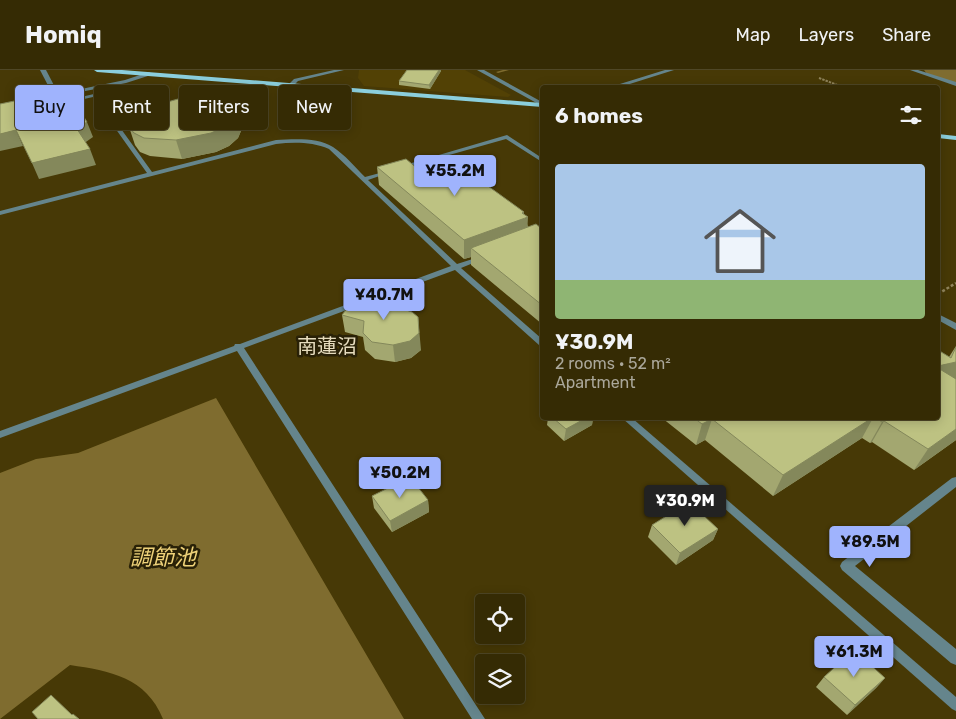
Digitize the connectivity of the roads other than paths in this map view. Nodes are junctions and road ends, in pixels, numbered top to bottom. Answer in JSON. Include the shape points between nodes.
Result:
{"nodes":[{"id":1,"x":43,"y":70,"type":"edge"},
{"id":2,"x":98,"y":70,"type":"edge"},
{"id":3,"x":341,"y":70,"type":"edge"},
{"id":4,"x":480,"y":70,"type":"edge"},
{"id":5,"x":671,"y":70,"type":"edge"},
{"id":6,"x":913,"y":70,"type":"edge"},
{"id":7,"x":149,"y":74,"type":"junction"},
{"id":8,"x":956,"y":84,"type":"edge"},
{"id":9,"x":51,"y":85,"type":"edge"},
{"id":10,"x":291,"y":85,"type":"joint"},
{"id":11,"x":619,"y":85,"type":"edge"},
{"id":12,"x":84,"y":89,"type":"edge"},
{"id":13,"x":351,"y":90,"type":"edge"},
{"id":14,"x":84,"y":98,"type":"edge"},
{"id":15,"x":540,"y":103,"type":"edge"},
{"id":16,"x":540,"y":104,"type":"edge"},
{"id":17,"x":940,"y":136,"type":"edge"},
{"id":18,"x":956,"y":138,"type":"edge"},
{"id":19,"x":540,"y":159,"type":"edge"},
{"id":20,"x":150,"y":174,"type":"junction"},
{"id":21,"x":363,"y":178,"type":"junction"},
{"id":22,"x":0,"y":213,"type":"edge"},
{"id":23,"x":490,"y":254,"type":"edge"},
{"id":24,"x":456,"y":267,"type":"junction"},
{"id":25,"x":940,"y":318,"type":"edge"},
{"id":26,"x":956,"y":327,"type":"edge"},
{"id":27,"x":540,"y":341,"type":"edge"},
{"id":28,"x":238,"y":346,"type":"junction"},
{"id":29,"x":629,"y":420,"type":"edge"},
{"id":30,"x":0,"y":435,"type":"edge"},
{"id":31,"x":956,"y":481,"type":"edge"},
{"id":32,"x":956,"y":658,"type":"edge"},
{"id":33,"x":956,"y":705,"type":"edge"},
{"id":34,"x":478,"y":719,"type":"edge"}],
"edges":[{"from":1,"to":9,"type":"street"},
{"from":2,"to":7,"type":"main road"},
{"from":3,"to":10,"type":"street","via":[[296,80]]},
{"from":4,"to":15,"type":"street"},
{"from":5,"to":11,"type":"street"},
{"from":6,"to":8,"type":"street"},
{"from":7,"to":10,"type":"main road"},
{"from":7,"to":12,"type":"street"},
{"from":13,"to":16,"type":"main road"},
{"from":14,"to":20,"type":"lane","via":[[94,96]]},
{"from":17,"to":18,"type":"main road"},
{"from":19,"to":21,"type":"lane","via":[[507,137]]},
{"from":20,"to":21,"type":"lane","via":[[287,140],[331,148]]},
{"from":20,"to":22,"type":"lane"},
{"from":21,"to":24,"type":"lane"},
{"from":23,"to":24,"type":"lane"},
{"from":24,"to":27,"type":"lane"},
{"from":24,"to":28,"type":"lane"},
{"from":25,"to":26,"type":"street"},
{"from":28,"to":30,"type":"lane"},
{"from":28,"to":34,"type":"lane"},
{"from":29,"to":33,"type":"lane"},
{"from":31,"to":32,"type":"street","via":[[846,566]]}]}
